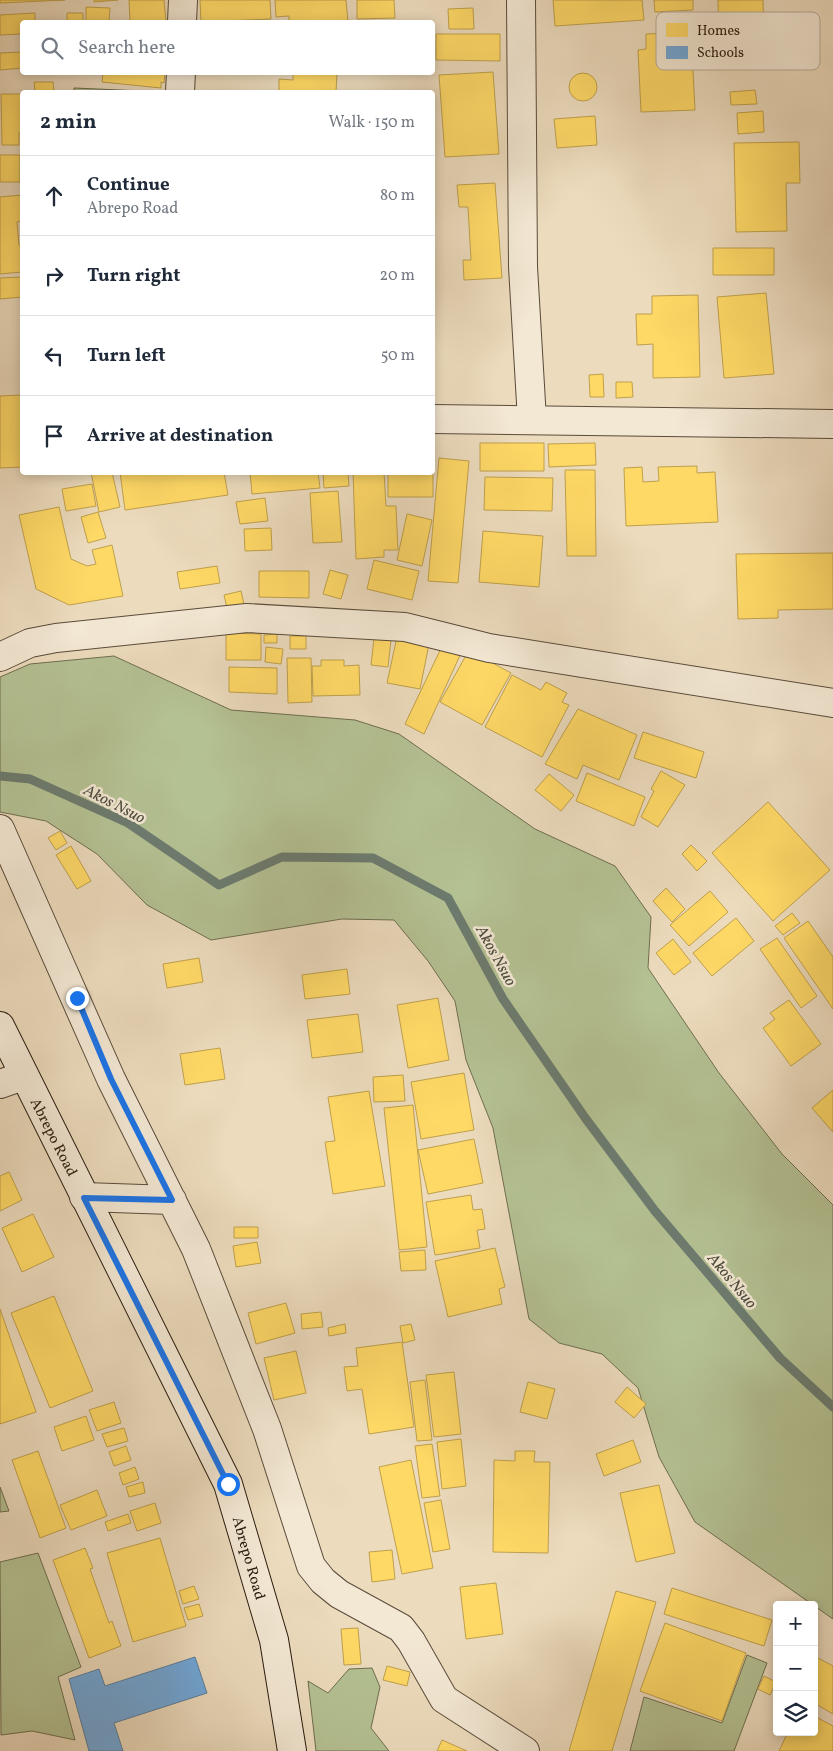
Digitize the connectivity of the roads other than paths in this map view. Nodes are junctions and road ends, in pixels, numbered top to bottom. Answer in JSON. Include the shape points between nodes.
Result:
{"nodes":[{"id":1,"x":183,"y":0,"type":"edge"},
{"id":2,"x":521,"y":0,"type":"edge"},
{"id":3,"x":182,"y":20,"type":"edge"},
{"id":4,"x":181,"y":75,"type":"edge"},
{"id":5,"x":180,"y":90,"type":"edge"},
{"id":6,"x":435,"y":419,"type":"edge"},
{"id":7,"x":532,"y":420,"type":"junction"},
{"id":8,"x":833,"y":424,"type":"edge"},
{"id":9,"x":0,"y":657,"type":"edge"},
{"id":10,"x":833,"y":703,"type":"edge"},
{"id":11,"x":0,"y":829,"type":"edge"},
{"id":12,"x":0,"y":1026,"type":"edge"},
{"id":13,"x":12,"y":1080,"type":"edge"},
{"id":14,"x":84,"y":1198,"type":"junction"},
{"id":15,"x":172,"y":1200,"type":"junction"},
{"id":16,"x":292,"y":1751,"type":"edge"},
{"id":17,"x":525,"y":1751,"type":"edge"}],
"edges":[{"from":1,"to":3,"type":"street"},
{"from":2,"to":7,"type":"street","via":[[523,267]]},
{"from":4,"to":5,"type":"street"},
{"from":6,"to":7,"type":"street"},
{"from":7,"to":8,"type":"street"},
{"from":9,"to":10,"type":"street","via":[[30,644],[56,638],[247,618],[404,627],[489,648]]},
{"from":11,"to":15,"type":"street","via":[[111,1079]]},
{"from":12,"to":13,"type":"street","name":"Abrepo Road"},
{"from":13,"to":14,"type":"street","name":"Abrepo Road"},
{"from":14,"to":15,"type":"street"},
{"from":14,"to":16,"type":"street","name":"Abrepo Road","via":[[228,1484],[274,1640]]},
{"from":15,"to":17,"type":"street","via":[[200,1258],[267,1429],[311,1566],[339,1594],[401,1628],[444,1699]]}]}
